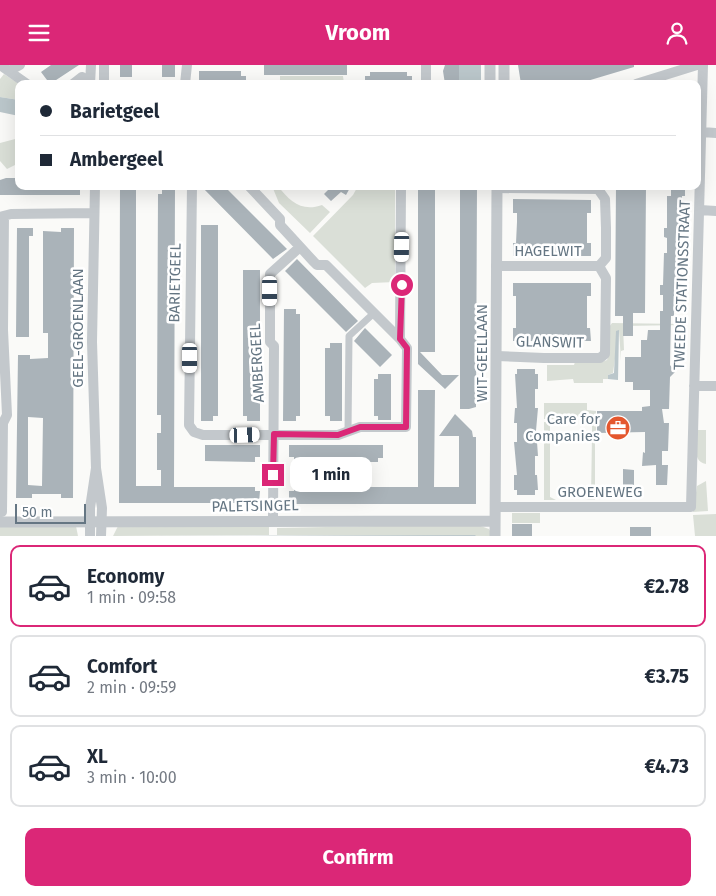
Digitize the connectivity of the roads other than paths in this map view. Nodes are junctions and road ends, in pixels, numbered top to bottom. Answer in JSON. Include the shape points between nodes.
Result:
{"nodes":[{"id":1,"x":0,"y":65,"type":"edge"},
{"id":2,"x":92,"y":65,"type":"edge"},
{"id":3,"x":104,"y":65,"type":"edge"},
{"id":4,"x":187,"y":65,"type":"edge"},
{"id":5,"x":426,"y":65,"type":"edge"},
{"id":6,"x":490,"y":65,"type":"edge"},
{"id":7,"x":504,"y":65,"type":"edge"},
{"id":8,"x":697,"y":65,"type":"edge"},
{"id":9,"x":703,"y":65,"type":"edge"},
{"id":10,"x":15,"y":68,"type":"edge"},
{"id":11,"x":24,"y":80,"type":"edge"},
{"id":12,"x":83,"y":80,"type":"edge"},
{"id":13,"x":104,"y":80,"type":"edge"},
{"id":14,"x":185,"y":80,"type":"edge"},
{"id":15,"x":426,"y":80,"type":"edge"},
{"id":16,"x":490,"y":80,"type":"edge"},
{"id":17,"x":504,"y":80,"type":"edge"},
{"id":18,"x":649,"y":80,"type":"edge"},
{"id":19,"x":701,"y":113,"type":"edge"},
{"id":20,"x":716,"y":133,"type":"edge"},
{"id":21,"x":701,"y":137,"type":"edge"},
{"id":22,"x":95,"y":190,"type":"edge"},
{"id":23,"x":192,"y":190,"type":"edge"},
{"id":24,"x":253,"y":190,"type":"edge"},
{"id":25,"x":401,"y":190,"type":"edge"},
{"id":26,"x":497,"y":190,"type":"edge"},
{"id":27,"x":600,"y":190,"type":"edge"},
{"id":28,"x":700,"y":190,"type":"edge"},
{"id":29,"x":700,"y":211,"type":"junction"},
{"id":30,"x":716,"y":211,"type":"edge"},
{"id":31,"x":94,"y":213,"type":"junction"},
{"id":32,"x":2,"y":217,"type":"edge"},
{"id":33,"x":300,"y":247,"type":"junction"},
{"id":34,"x":496,"y":266,"type":"junction"},
{"id":35,"x":599,"y":267,"type":"junction"},
{"id":36,"x":374,"y":313,"type":"junction"},
{"id":37,"x":400,"y":339,"type":"junction"},
{"id":38,"x":497,"y":355,"type":"junction"},
{"id":39,"x":694,"y":386,"type":"junction"},
{"id":40,"x":716,"y":386,"type":"edge"},
{"id":41,"x":348,"y":431,"type":"junction"},
{"id":42,"x":274,"y":434,"type":"junction"},
{"id":43,"x":496,"y":507,"type":"junction"},
{"id":44,"x":691,"y":507,"type":"joint"},
{"id":45,"x":0,"y":512,"type":"edge"},
{"id":46,"x":272,"y":521,"type":"junction"},
{"id":47,"x":495,"y":521,"type":"junction"},
{"id":48,"x":0,"y":522,"type":"edge"},
{"id":49,"x":96,"y":522,"type":"junction"},
{"id":50,"x":90,"y":536,"type":"edge"},
{"id":51,"x":101,"y":536,"type":"edge"},
{"id":52,"x":496,"y":536,"type":"edge"}],
"edges":[{"from":1,"to":10,"type":"street"},
{"from":2,"to":12,"type":"street"},
{"from":3,"to":13,"type":"street"},
{"from":4,"to":14,"type":"street"},
{"from":5,"to":15,"type":"street"},
{"from":6,"to":16,"type":"street"},
{"from":7,"to":17,"type":"street"},
{"from":8,"to":18,"type":"street"},
{"from":9,"to":19,"type":"street","name":"TWEEDE STATIONSSTRAAT"},
{"from":10,"to":11,"type":"street"},
{"from":20,"to":21,"type":"street"},
{"from":22,"to":31,"type":"street","name":"GEEL-GROENLAAN"},
{"from":23,"to":42,"type":"street","name":"BARIETGEEL","via":[[189,425],[194,432],[203,435]]},
{"from":24,"to":33,"type":"street"},
{"from":25,"to":37,"type":"street","name":"BARIETGEEL"},
{"from":26,"to":34,"type":"street","name":"WIT-GEELLAAN"},
{"from":27,"to":35,"type":"street","via":[[604,199],[606,258]]},
{"from":28,"to":29,"type":"street","name":"TWEEDE STATIONSSTRAAT"},
{"from":29,"to":30,"type":"street"},
{"from":29,"to":39,"type":"street","name":"TWEEDE STATIONSSTRAAT"},
{"from":31,"to":32,"type":"street"},
{"from":31,"to":49,"type":"street","name":"GEEL-GROENLAAN","via":[[92,342],[96,468],[102,508]]},
{"from":32,"to":45,"type":"street","via":[[7,415],[3,423]]},
{"from":33,"to":36,"type":"street","via":[[317,265],[326,265]]},
{"from":33,"to":42,"type":"street","name":"AMBERGEEL","via":[[270,274]]},
{"from":34,"to":35,"type":"street","name":"HAGELWIT"},
{"from":34,"to":38,"type":"street","name":"WIT-GEELLAAN"},
{"from":35,"to":38,"type":"street","name":"GLANSWIT","via":[[606,279],[603,356],[544,359]]},
{"from":36,"to":37,"type":"street"},
{"from":36,"to":41,"type":"street","via":[[349,336]]},
{"from":37,"to":41,"type":"street","name":"BARIETGEEL","via":[[407,348],[406,427],[360,427]]},
{"from":38,"to":43,"type":"street","name":"WIT-GEELLAAN"},
{"from":39,"to":40,"type":"street"},
{"from":39,"to":44,"type":"street","name":"TWEEDE STATIONSSTRAAT"},
{"from":41,"to":42,"type":"street","name":"BARIETGEEL","via":[[338,435]]},
{"from":42,"to":46,"type":"street","name":"AMBERGEEL"},
{"from":43,"to":44,"type":"street","name":"GROENEWEG"},
{"from":43,"to":47,"type":"street","name":"WIT-GEELLAAN"},
{"from":46,"to":47,"type":"street","name":"PALETSINGEL"},
{"from":46,"to":49,"type":"street","name":"PALETSINGEL"},
{"from":47,"to":52,"type":"street"},
{"from":48,"to":49,"type":"street","name":"PALETSINGEL"},
{"from":49,"to":50,"type":"street","name":"GEEL-GROENLAAN"},
{"from":49,"to":51,"type":"street","name":"GEEL-GROENLAAN"}]}
